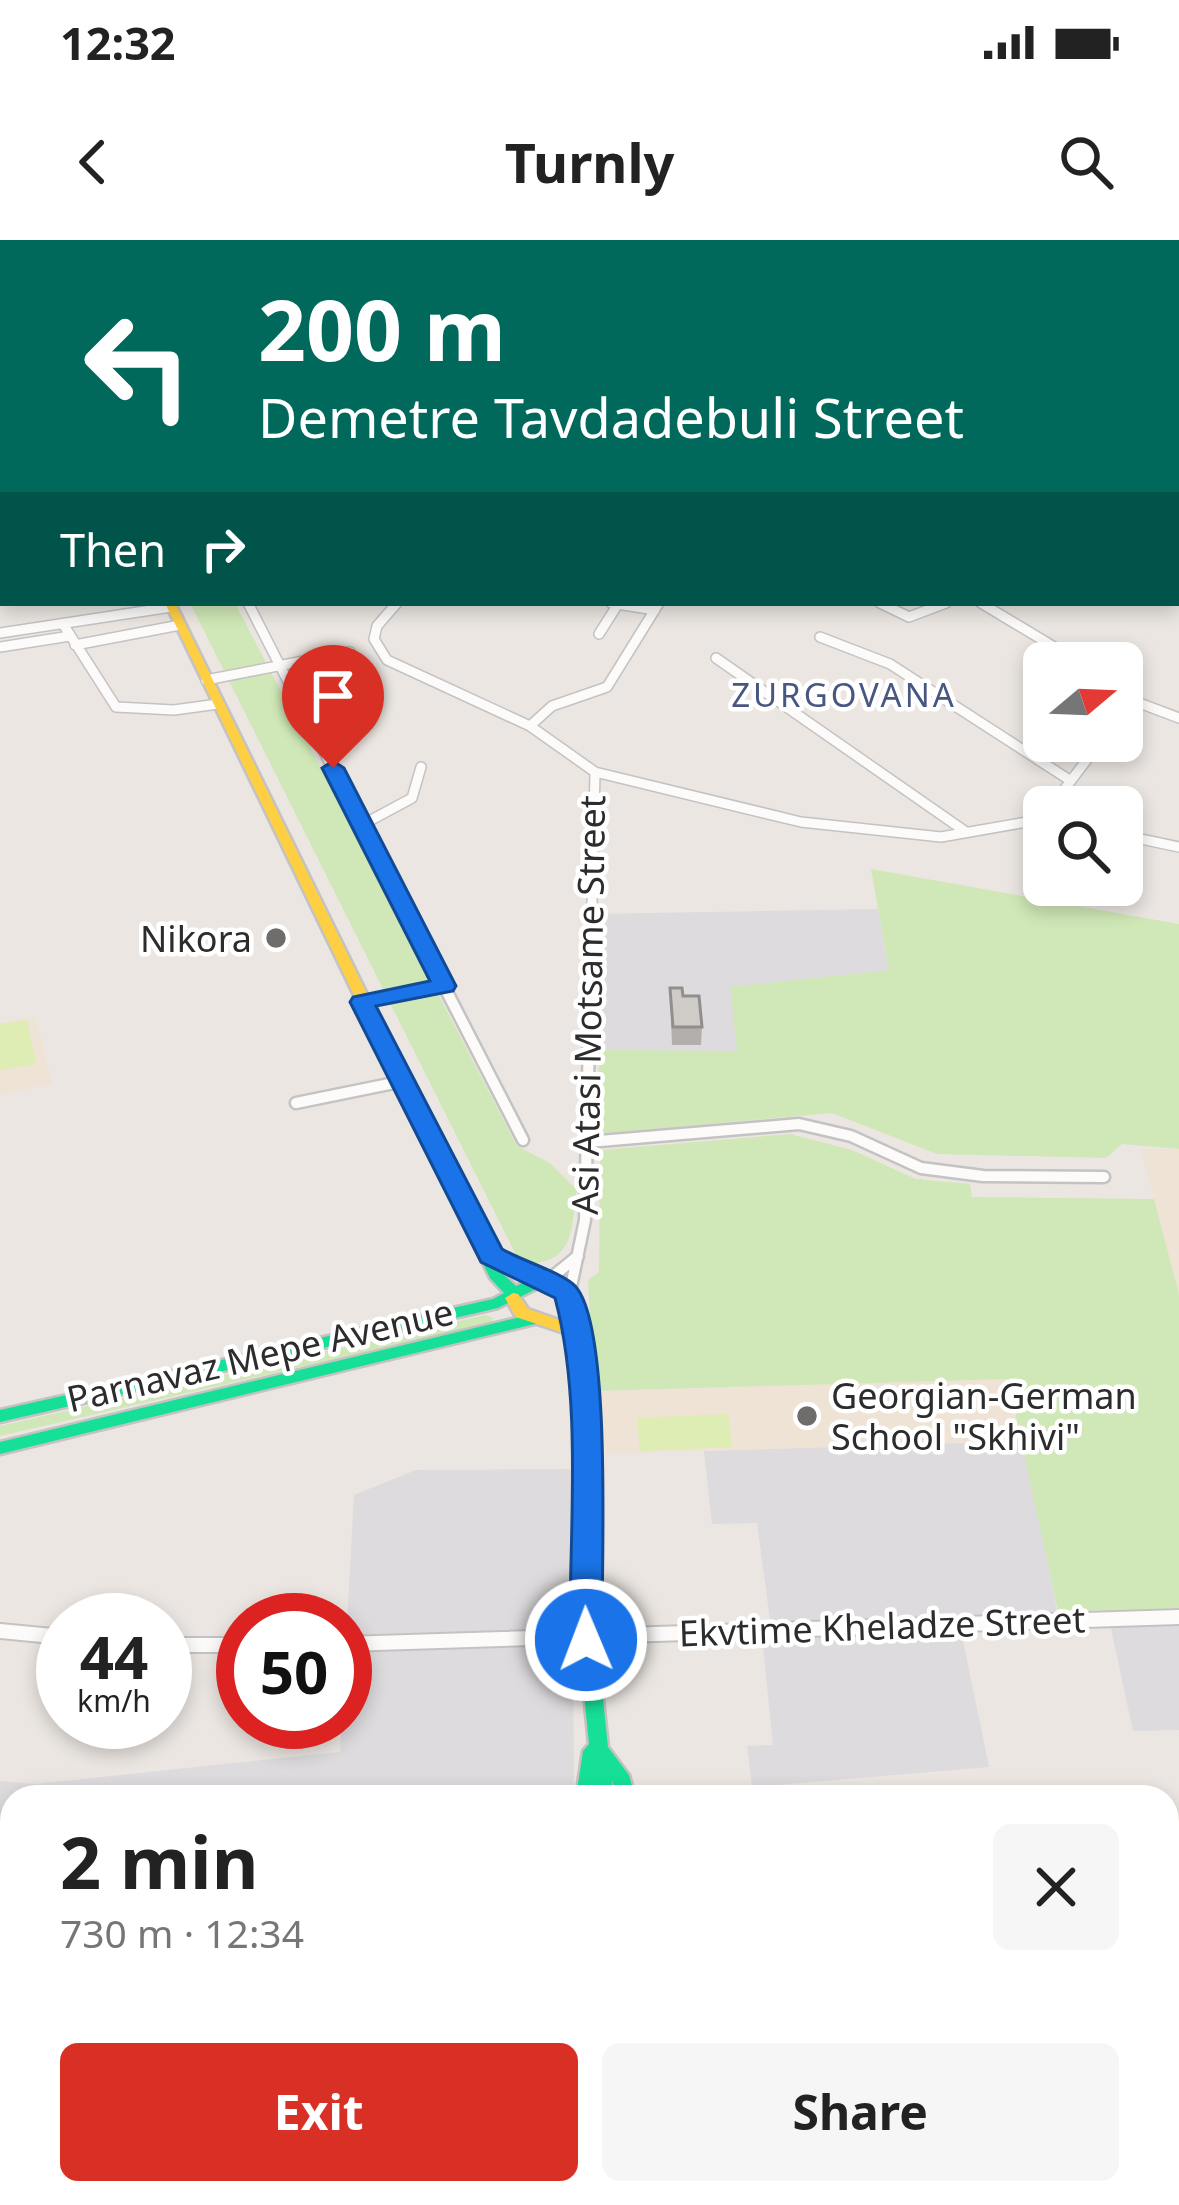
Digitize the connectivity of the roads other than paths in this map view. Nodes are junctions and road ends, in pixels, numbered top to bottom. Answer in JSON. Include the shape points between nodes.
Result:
{"nodes":[{"id":1,"x":164,"y":606,"type":"edge"},
{"id":2,"x":170,"y":606,"type":"edge"},
{"id":3,"x":250,"y":606,"type":"edge"},
{"id":4,"x":394,"y":606,"type":"edge"},
{"id":5,"x":613,"y":606,"type":"edge"},
{"id":6,"x":657,"y":606,"type":"edge"},
{"id":7,"x":886,"y":606,"type":"edge"},
{"id":8,"x":938,"y":606,"type":"edge"},
{"id":9,"x":986,"y":606,"type":"edge"},
{"id":10,"x":63,"y":624,"type":"junction"},
{"id":11,"x":180,"y":625,"type":"junction"},
{"id":12,"x":0,"y":633,"type":"edge"},
{"id":13,"x":599,"y":634,"type":"dead end"},
{"id":14,"x":820,"y":637,"type":"dead end"},
{"id":15,"x":72,"y":641,"type":"junction"},
{"id":16,"x":1046,"y":642,"type":"edge"},
{"id":17,"x":0,"y":647,"type":"edge"},
{"id":18,"x":350,"y":652,"type":"dead end"},
{"id":19,"x":716,"y":658,"type":"dead end"},
{"id":20,"x":281,"y":668,"type":"junction"},
{"id":21,"x":206,"y":680,"type":"junction"},
{"id":22,"x":218,"y":704,"type":"junction"},
{"id":23,"x":1143,"y":704,"type":"edge"},
{"id":24,"x":1179,"y":718,"type":"edge"},
{"id":25,"x":530,"y":726,"type":"junction"},
{"id":26,"x":1083,"y":762,"type":"edge"},
{"id":27,"x":421,"y":766,"type":"dead end"},
{"id":28,"x":595,"y":772,"type":"junction"},
{"id":29,"x":1069,"y":779,"type":"junction"},
{"id":30,"x":1065,"y":786,"type":"edge"},
{"id":31,"x":1023,"y":821,"type":"edge"},
{"id":32,"x":362,"y":825,"type":"junction"},
{"id":33,"x":966,"y":832,"type":"junction"},
{"id":34,"x":1143,"y":839,"type":"edge"},
{"id":35,"x":1179,"y":847,"type":"edge"},
{"id":36,"x":444,"y":986,"type":"junction"},
{"id":37,"x":362,"y":1002,"type":"junction"},
{"id":38,"x":404,"y":1081,"type":"junction"},
{"id":39,"x":296,"y":1103,"type":"dead end"},
{"id":40,"x":523,"y":1140,"type":"dead end"},
{"id":41,"x":588,"y":1142,"type":"junction"},
{"id":42,"x":1104,"y":1177,"type":"dead end"},
{"id":43,"x":491,"y":1255,"type":"junction"},
{"id":44,"x":578,"y":1256,"type":"junction"},
{"id":45,"x":498,"y":1278,"type":"junction"},
{"id":46,"x":544,"y":1281,"type":"junction"},
{"id":47,"x":514,"y":1296,"type":"junction"},
{"id":48,"x":569,"y":1299,"type":"junction"},
{"id":49,"x":474,"y":1308,"type":"junction"},
{"id":50,"x":540,"y":1319,"type":"junction"},
{"id":51,"x":579,"y":1334,"type":"junction"},
{"id":52,"x":0,"y":1416,"type":"edge"},
{"id":53,"x":0,"y":1448,"type":"edge"},
{"id":54,"x":1179,"y":1617,"type":"edge"},
{"id":55,"x":0,"y":1631,"type":"edge"},
{"id":56,"x":36,"y":1634,"type":"edge"},
{"id":57,"x":586,"y":1640,"type":"junction"},
{"id":58,"x":372,"y":1644,"type":"edge"},
{"id":59,"x":594,"y":1743,"type":"junction"},
{"id":60,"x":587,"y":1785,"type":"edge"},
{"id":61,"x":602,"y":1785,"type":"edge"},
{"id":62,"x":623,"y":1785,"type":"edge"}],
"edges":[{"from":1,"to":10,"type":"street"},
{"from":2,"to":11,"type":"main road"},
{"from":3,"to":20,"type":"street"},
{"from":4,"to":25,"type":"street","name":"Asi Atasi Motsame Street","via":[[374,639],[387,660]]},
{"from":5,"to":13,"type":"street"},
{"from":6,"to":25,"type":"street","via":[[607,687],[552,706]]},
{"from":7,"to":8,"type":"street","via":[[909,617]]},
{"from":9,"to":16,"type":"street"},
{"from":10,"to":12,"type":"street"},
{"from":10,"to":15,"type":"street"},
{"from":11,"to":15,"type":"street"},
{"from":11,"to":21,"type":"main road"},
{"from":14,"to":29,"type":"street","via":[[890,664]]},
{"from":15,"to":17,"type":"street"},
{"from":15,"to":22,"type":"street","via":[[116,707]]},
{"from":18,"to":20,"type":"street"},
{"from":19,"to":33,"type":"street"},
{"from":20,"to":21,"type":"street"},
{"from":20,"to":32,"type":"street"},
{"from":21,"to":22,"type":"main road"},
{"from":22,"to":37,"type":"main road"},
{"from":23,"to":24,"type":"street"},
{"from":25,"to":28,"type":"street","name":"Asi Atasi Motsame Street"},
{"from":26,"to":29,"type":"street"},
{"from":27,"to":32,"type":"street","via":[[412,798]]},
{"from":28,"to":33,"type":"street","via":[[801,822],[941,837]]},
{"from":28,"to":41,"type":"street","name":"Asi Atasi Motsame Street"},
{"from":29,"to":30,"type":"street"},
{"from":31,"to":33,"type":"street"},
{"from":32,"to":36,"type":"street"},
{"from":34,"to":35,"type":"street"},
{"from":36,"to":37,"type":"street"},
{"from":36,"to":40,"type":"street"},
{"from":37,"to":38,"type":"main road"},
{"from":38,"to":39,"type":"street"},
{"from":38,"to":43,"type":"main road"},
{"from":41,"to":42,"type":"street","via":[[799,1124],[851,1136],[921,1168]]},
{"from":41,"to":44,"type":"street","name":"Asi Atasi Motsame Street"},
{"from":43,"to":45,"type":"main road"},
{"from":43,"to":46,"type":"main road"},
{"from":44,"to":46,"type":"street"},
{"from":44,"to":48,"type":"street","name":"Asi Atasi Motsame Street"},
{"from":45,"to":47,"type":"main road"},
{"from":45,"to":49,"type":"main road"},
{"from":46,"to":47,"type":"main road","name":"Parnavaz Mepe Avenue"},
{"from":46,"to":48,"type":"main road"},
{"from":47,"to":49,"type":"main road","name":"Parnavaz Mepe Avenue"},
{"from":47,"to":50,"type":"main road","via":[[515,1308]]},
{"from":48,"to":50,"type":"main road","via":[[562,1313]]},
{"from":48,"to":51,"type":"main road"},
{"from":49,"to":52,"type":"main road","name":"Parnavaz Mepe Avenue"},
{"from":50,"to":51,"type":"main road"},
{"from":50,"to":53,"type":"main road","name":"Parnavaz Mepe Avenue"},
{"from":51,"to":57,"type":"main road"},
{"from":54,"to":57,"type":"street","name":"Ekvtime Kheladze Street"},
{"from":55,"to":56,"type":"street"},
{"from":57,"to":58,"type":"street","name":"Ekvtime Kheladze Street"},
{"from":57,"to":59,"type":"main road"},
{"from":59,"to":60,"type":"main road"},
{"from":59,"to":61,"type":"main road"},
{"from":59,"to":62,"type":"main road"}]}
